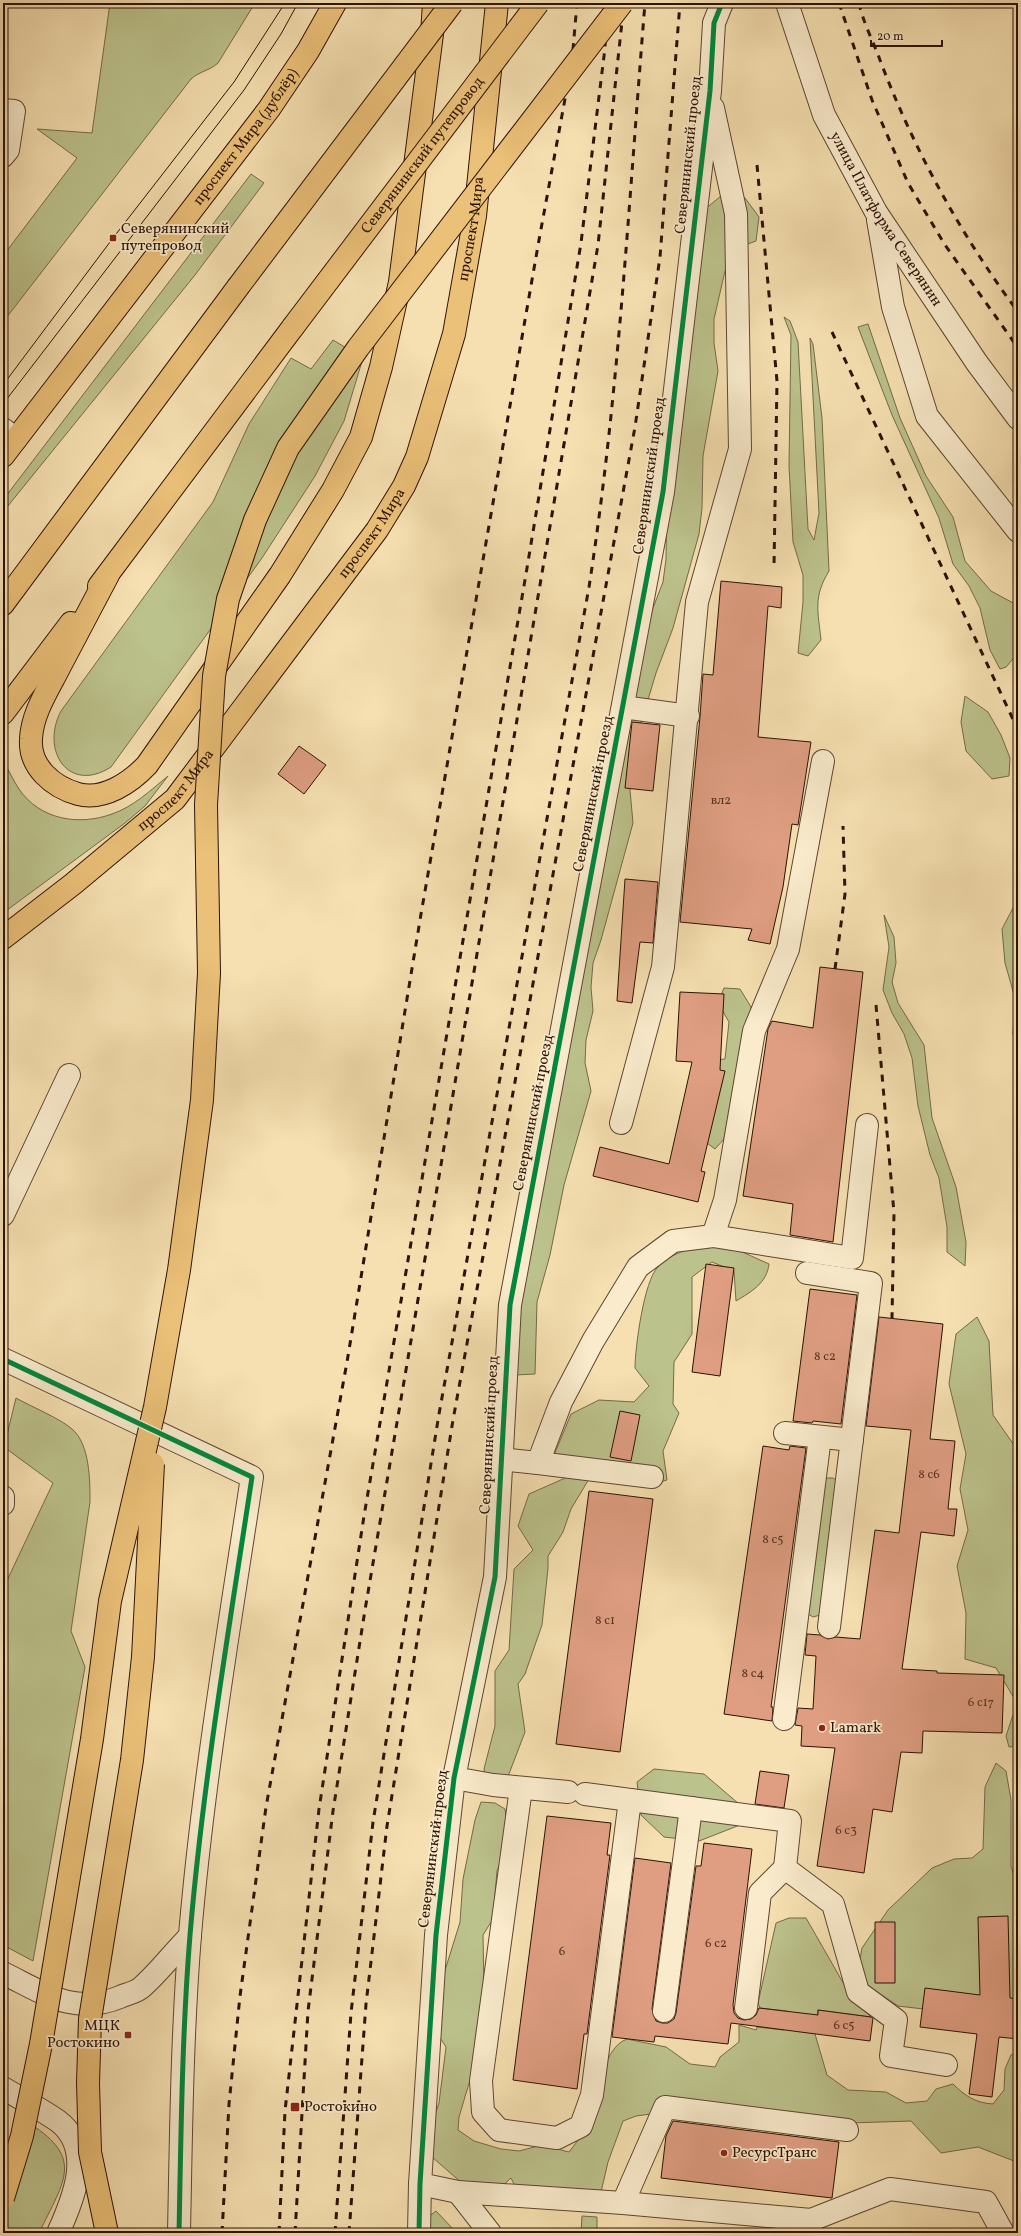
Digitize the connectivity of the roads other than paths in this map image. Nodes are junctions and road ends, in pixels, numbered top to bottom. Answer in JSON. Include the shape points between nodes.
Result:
{"nodes":[{"id":1,"x":335,"y":3,"type":"edge"},
{"id":2,"x":434,"y":3,"type":"edge"},
{"id":3,"x":452,"y":3,"type":"edge"},
{"id":4,"x":497,"y":3,"type":"edge"},
{"id":5,"x":538,"y":3,"type":"edge"},
{"id":6,"x":622,"y":3,"type":"edge"},
{"id":7,"x":722,"y":3,"type":"edge"},
{"id":8,"x":786,"y":3,"type":"edge"},
{"id":9,"x":710,"y":91,"type":"junction"},
{"id":10,"x":3,"y":110,"type":"edge"},
{"id":11,"x":3,"y":156,"type":"edge"},
{"id":12,"x":876,"y":212,"type":"junction"},
{"id":13,"x":1018,"y":418,"type":"edge"},
{"id":14,"x":10,"y":434,"type":"edge"},
{"id":15,"x":3,"y":456,"type":"edge"},
{"id":16,"x":1018,"y":531,"type":"edge"},
{"id":17,"x":108,"y":575,"type":"junction"},
{"id":18,"x":3,"y":604,"type":"edge"},
{"id":19,"x":623,"y":707,"type":"junction"},
{"id":20,"x":3,"y":713,"type":"edge"},
{"id":21,"x":688,"y":716,"type":"junction"},
{"id":22,"x":823,"y":761,"type":"dead end"},
{"id":23,"x":3,"y":938,"type":"edge"},
{"id":24,"x":69,"y":1075,"type":"dead end"},
{"id":25,"x":621,"y":1123,"type":"dead end"},
{"id":26,"x":867,"y":1125,"type":"dead end"},
{"id":27,"x":3,"y":1215,"type":"edge"},
{"id":28,"x":713,"y":1236,"type":"junction"},
{"id":29,"x":807,"y":1273,"type":"dead end"},
{"id":30,"x":4,"y":1361,"type":"edge"},
{"id":31,"x":155,"y":1407,"type":"junction"},
{"id":32,"x":785,"y":1433,"type":"dead end"},
{"id":33,"x":820,"y":1437,"type":"junction"},
{"id":34,"x":852,"y":1440,"type":"junction"},
{"id":35,"x":500,"y":1459,"type":"junction"},
{"id":36,"x":538,"y":1463,"type":"junction"},
{"id":37,"x":652,"y":1477,"type":"dead end"},
{"id":38,"x":3,"y":1498,"type":"edge"},
{"id":39,"x":3,"y":1504,"type":"edge"},
{"id":40,"x":829,"y":1627,"type":"dead end"},
{"id":41,"x":784,"y":1718,"type":"dead end"},
{"id":42,"x":454,"y":1778,"type":"junction"},
{"id":43,"x":521,"y":1788,"type":"junction"},
{"id":44,"x":630,"y":1800,"type":"junction"},
{"id":45,"x":691,"y":1808,"type":"junction"},
{"id":46,"x":785,"y":1868,"type":"junction"},
{"id":47,"x":190,"y":1936,"type":"junction"},
{"id":48,"x":3,"y":1973,"type":"edge"},
{"id":49,"x":746,"y":2008,"type":"dead end"},
{"id":50,"x":664,"y":2011,"type":"dead end"},
{"id":51,"x":946,"y":2065,"type":"dead end"},
{"id":52,"x":3,"y":2088,"type":"edge"},
{"id":53,"x":847,"y":2130,"type":"dead end"},
{"id":54,"x":420,"y":2184,"type":"junction"},
{"id":55,"x":458,"y":2192,"type":"junction"},
{"id":56,"x":3,"y":2198,"type":"edge"},
{"id":57,"x":622,"y":2204,"type":"junction"},
{"id":58,"x":811,"y":2227,"type":"edge"},
{"id":59,"x":58,"y":2233,"type":"edge"},
{"id":60,"x":107,"y":2233,"type":"edge"},
{"id":61,"x":178,"y":2233,"type":"edge"},
{"id":62,"x":419,"y":2233,"type":"edge"},
{"id":63,"x":490,"y":2233,"type":"edge"},
{"id":64,"x":1003,"y":2233,"type":"edge"}],
"edges":[{"from":1,"to":14,"type":"main road","name":"проспект Мира (дублёр)","via":[[308,52],[269,109]]},
{"from":2,"to":17,"type":"main road","via":[[400,282],[381,368],[361,437],[333,490],[280,575],[148,765],[136,777],[118,788],[82,795],[68,791],[49,779],[38,767],[32,754],[30,739],[34,718]]},
{"from":3,"to":18,"type":"main road","bridge":true},
{"from":4,"to":23,"type":"main road","name":"проспект Мира","via":[[475,216],[454,334],[417,457],[404,486],[377,530],[175,799]]},
{"from":5,"to":17,"type":"main road","name":"Северянинский путепровод","bridge":true},
{"from":6,"to":31,"type":"main road","bridge":true,"via":[[358,348],[288,448],[256,520],[228,599],[214,676],[206,805],[208,973],[202,1100],[179,1270]]},
{"from":7,"to":9,"type":"street","name":"Северянинский проезд","via":[[714,23]]},
{"from":8,"to":12,"type":"street","name":"улица Платформа Северянин","via":[[824,116]]},
{"from":9,"to":19,"type":"street","name":"Северянинский проезд","via":[[663,492]]},
{"from":9,"to":21,"type":"street","via":[[736,214],[740,449],[697,602]]},
{"from":10,"to":11,"type":"street","via":[[14,111],[8,150]]},
{"from":12,"to":13,"type":"street","name":"улица Платформа Северянин","via":[[977,364]]},
{"from":12,"to":16,"type":"street","via":[[893,307],[927,416]]},
{"from":14,"to":15,"type":"main road","name":"проспект Мира (дублёр)"},
{"from":17,"to":20,"type":"main road"},
{"from":19,"to":21,"type":"street"},
{"from":19,"to":35,"type":"street","name":"Северянинский проезд","via":[[510,1305]]},
{"from":21,"to":25,"type":"street","via":[[663,967]]},
{"from":22,"to":28,"type":"street","via":[[788,949],[754,1031],[725,1200]]},
{"from":24,"to":27,"type":"street"},
{"from":26,"to":28,"type":"street","via":[[852,1258]]},
{"from":28,"to":36,"type":"street","via":[[673,1241],[638,1267],[593,1340],[561,1402]]},
{"from":29,"to":34,"type":"street","via":[[871,1283]]},
{"from":30,"to":47,"type":"street","via":[[252,1477],[202,1813]]},
{"from":31,"to":56,"type":"main road","bridge":true,"via":[[110,1601],[92,1739],[41,2044],[22,2136]]},
{"from":31,"to":60,"type":"main road","bridge":true,"via":[[143,1657],[132,1760],[90,2019],[88,2051],[90,2152]]},
{"from":32,"to":33,"type":"street"},
{"from":33,"to":34,"type":"street"},
{"from":33,"to":41,"type":"street"},
{"from":34,"to":40,"type":"street"},
{"from":35,"to":36,"type":"street"},
{"from":35,"to":42,"type":"street","name":"Северянинский проезд","via":[[496,1577]]},
{"from":36,"to":37,"type":"street"},
{"from":38,"to":39,"type":"street"},
{"from":42,"to":43,"type":"street"},
{"from":42,"to":54,"type":"street","name":"Северянинский проезд","via":[[436,1935]]},
{"from":43,"to":44,"type":"street"},
{"from":43,"to":44,"type":"street","via":[[481,2081],[483,2112],[499,2130],[557,2138],[581,2126],[592,2095]]},
{"from":44,"to":45,"type":"street"},
{"from":45,"to":46,"type":"street","via":[[790,1821]]},
{"from":45,"to":50,"type":"street"},
{"from":46,"to":49,"type":"street","via":[[760,1893]]},
{"from":46,"to":51,"type":"street","via":[[833,1904],[858,1992],[896,2020],[891,2056]]},
{"from":47,"to":48,"type":"street","via":[[141,1988],[104,2003],[89,2006],[49,1996]]},
{"from":47,"to":61,"type":"street"},
{"from":52,"to":59,"type":"street","via":[[59,2122],[69,2132],[77,2149],[76,2189]]},
{"from":53,"to":57,"type":"street","via":[[665,2107]]},
{"from":54,"to":55,"type":"street"},
{"from":54,"to":62,"type":"street","name":"Северянинский проезд"},
{"from":55,"to":57,"type":"street"},
{"from":55,"to":63,"type":"street"},
{"from":57,"to":58,"type":"street"},
{"from":58,"to":64,"type":"street","via":[[890,2189],[986,2202]]}]}
